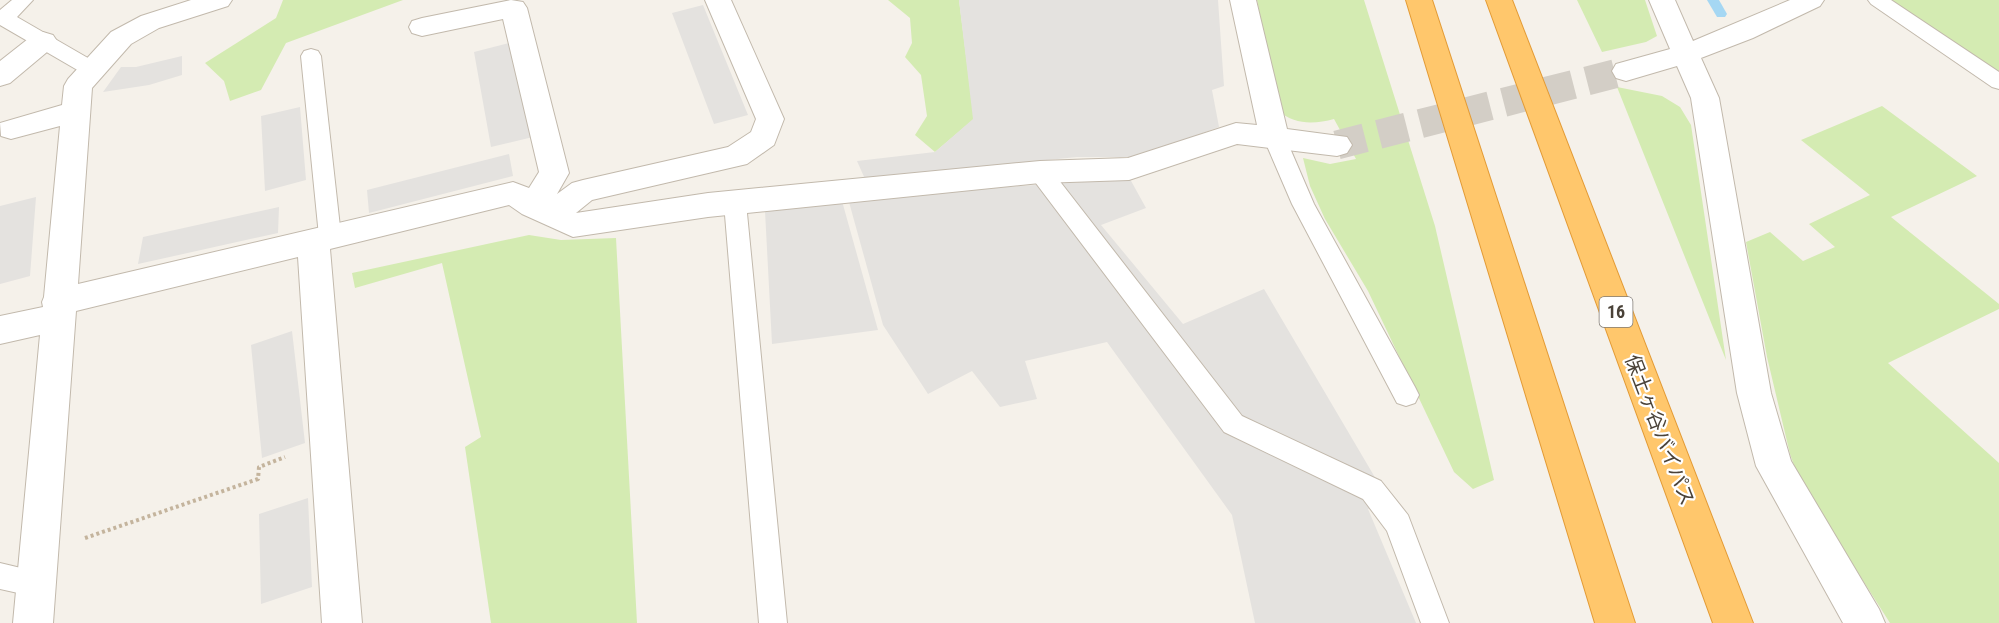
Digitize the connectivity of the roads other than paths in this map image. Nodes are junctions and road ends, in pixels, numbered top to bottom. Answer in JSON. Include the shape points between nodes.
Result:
{"nodes":[{"id":1,"x":23,"y":0,"type":"edge"},
{"id":2,"x":219,"y":0,"type":"edge"},
{"id":3,"x":718,"y":0,"type":"edge"},
{"id":4,"x":1243,"y":0,"type":"edge"},
{"id":5,"x":1419,"y":0,"type":"edge"},
{"id":6,"x":1499,"y":0,"type":"edge"},
{"id":7,"x":1662,"y":0,"type":"edge"},
{"id":8,"x":1811,"y":0,"type":"edge"},
{"id":9,"x":1878,"y":0,"type":"edge"},
{"id":10,"x":2,"y":18,"type":"edge"},
{"id":11,"x":422,"y":27,"type":"dead end"},
{"id":12,"x":43,"y":41,"type":"junction"},
{"id":13,"x":1686,"y":55,"type":"junction"},
{"id":14,"x":311,"y":56,"type":"dead end"},
{"id":15,"x":93,"y":70,"type":"junction"},
{"id":16,"x":1626,"y":71,"type":"tunnel mouth"},
{"id":17,"x":0,"y":76,"type":"edge"},
{"id":18,"x":1999,"y":82,"type":"edge"},
{"id":19,"x":76,"y":111,"type":"junction"},
{"id":20,"x":5,"y":127,"type":"edge"},
{"id":21,"x":1275,"y":139,"type":"junction"},
{"id":22,"x":1337,"y":145,"type":"tunnel mouth"},
{"id":23,"x":1040,"y":172,"type":"junction"},
{"id":24,"x":735,"y":203,"type":"junction"},
{"id":25,"x":544,"y":211,"type":"junction"},
{"id":26,"x":322,"y":238,"type":"junction"},
{"id":27,"x":58,"y":310,"type":"junction"},
{"id":28,"x":0,"y":330,"type":"edge"},
{"id":29,"x":1406,"y":395,"type":"dead end"},
{"id":30,"x":37,"y":569,"type":"junction"},
{"id":31,"x":0,"y":576,"type":"edge"},
{"id":32,"x":33,"y":623,"type":"edge"},
{"id":33,"x":342,"y":623,"type":"edge"},
{"id":34,"x":773,"y":623,"type":"edge"},
{"id":35,"x":1435,"y":623,"type":"edge"},
{"id":36,"x":1615,"y":623,"type":"edge"},
{"id":37,"x":1732,"y":623,"type":"edge"},
{"id":38,"x":1865,"y":623,"type":"edge"}],
"edges":[{"from":1,"to":10,"type":"lane"},
{"from":2,"to":15,"type":"street","via":[[150,22],[121,38]]},
{"from":3,"to":25,"type":"street","via":[[770,118],[764,138],[737,156],[583,191],[563,205]]},
{"from":4,"to":21,"type":"street"},
{"from":5,"to":36,"type":"highway"},
{"from":6,"to":37,"type":"highway","name":"保土ヶ谷バイパス","number":"16"},
{"from":7,"to":13,"type":"street"},
{"from":8,"to":13,"type":"street"},
{"from":9,"to":18,"type":"lane"},
{"from":10,"to":12,"type":"lane"},
{"from":11,"to":25,"type":"street","via":[[514,8],[554,173]]},
{"from":12,"to":15,"type":"lane"},
{"from":12,"to":17,"type":"street"},
{"from":13,"to":16,"type":"street"},
{"from":13,"to":38,"type":"street","via":[[1705,98],[1754,393],[1774,466]]},
{"from":14,"to":26,"type":"lane"},
{"from":15,"to":19,"type":"street","via":[[78,86]]},
{"from":19,"to":20,"type":"street"},
{"from":19,"to":27,"type":"street"},
{"from":21,"to":22,"type":"street"},
{"from":21,"to":23,"type":"street","via":[[1236,133],[1129,169]]},
{"from":21,"to":29,"type":"lane","via":[[1303,204]]},
{"from":23,"to":24,"type":"street"},
{"from":23,"to":35,"type":"lane","via":[[1233,424],[1372,490],[1398,524]]},
{"from":24,"to":25,"type":"street","via":[[573,225]]},
{"from":24,"to":34,"type":"lane"},
{"from":25,"to":26,"type":"street","via":[[513,193]]},
{"from":26,"to":27,"type":"street"},
{"from":26,"to":33,"type":"street","via":[[328,442]]},
{"from":27,"to":28,"type":"street"},
{"from":27,"to":30,"type":"street"},
{"from":30,"to":31,"type":"lane"},
{"from":30,"to":32,"type":"street"}]}
